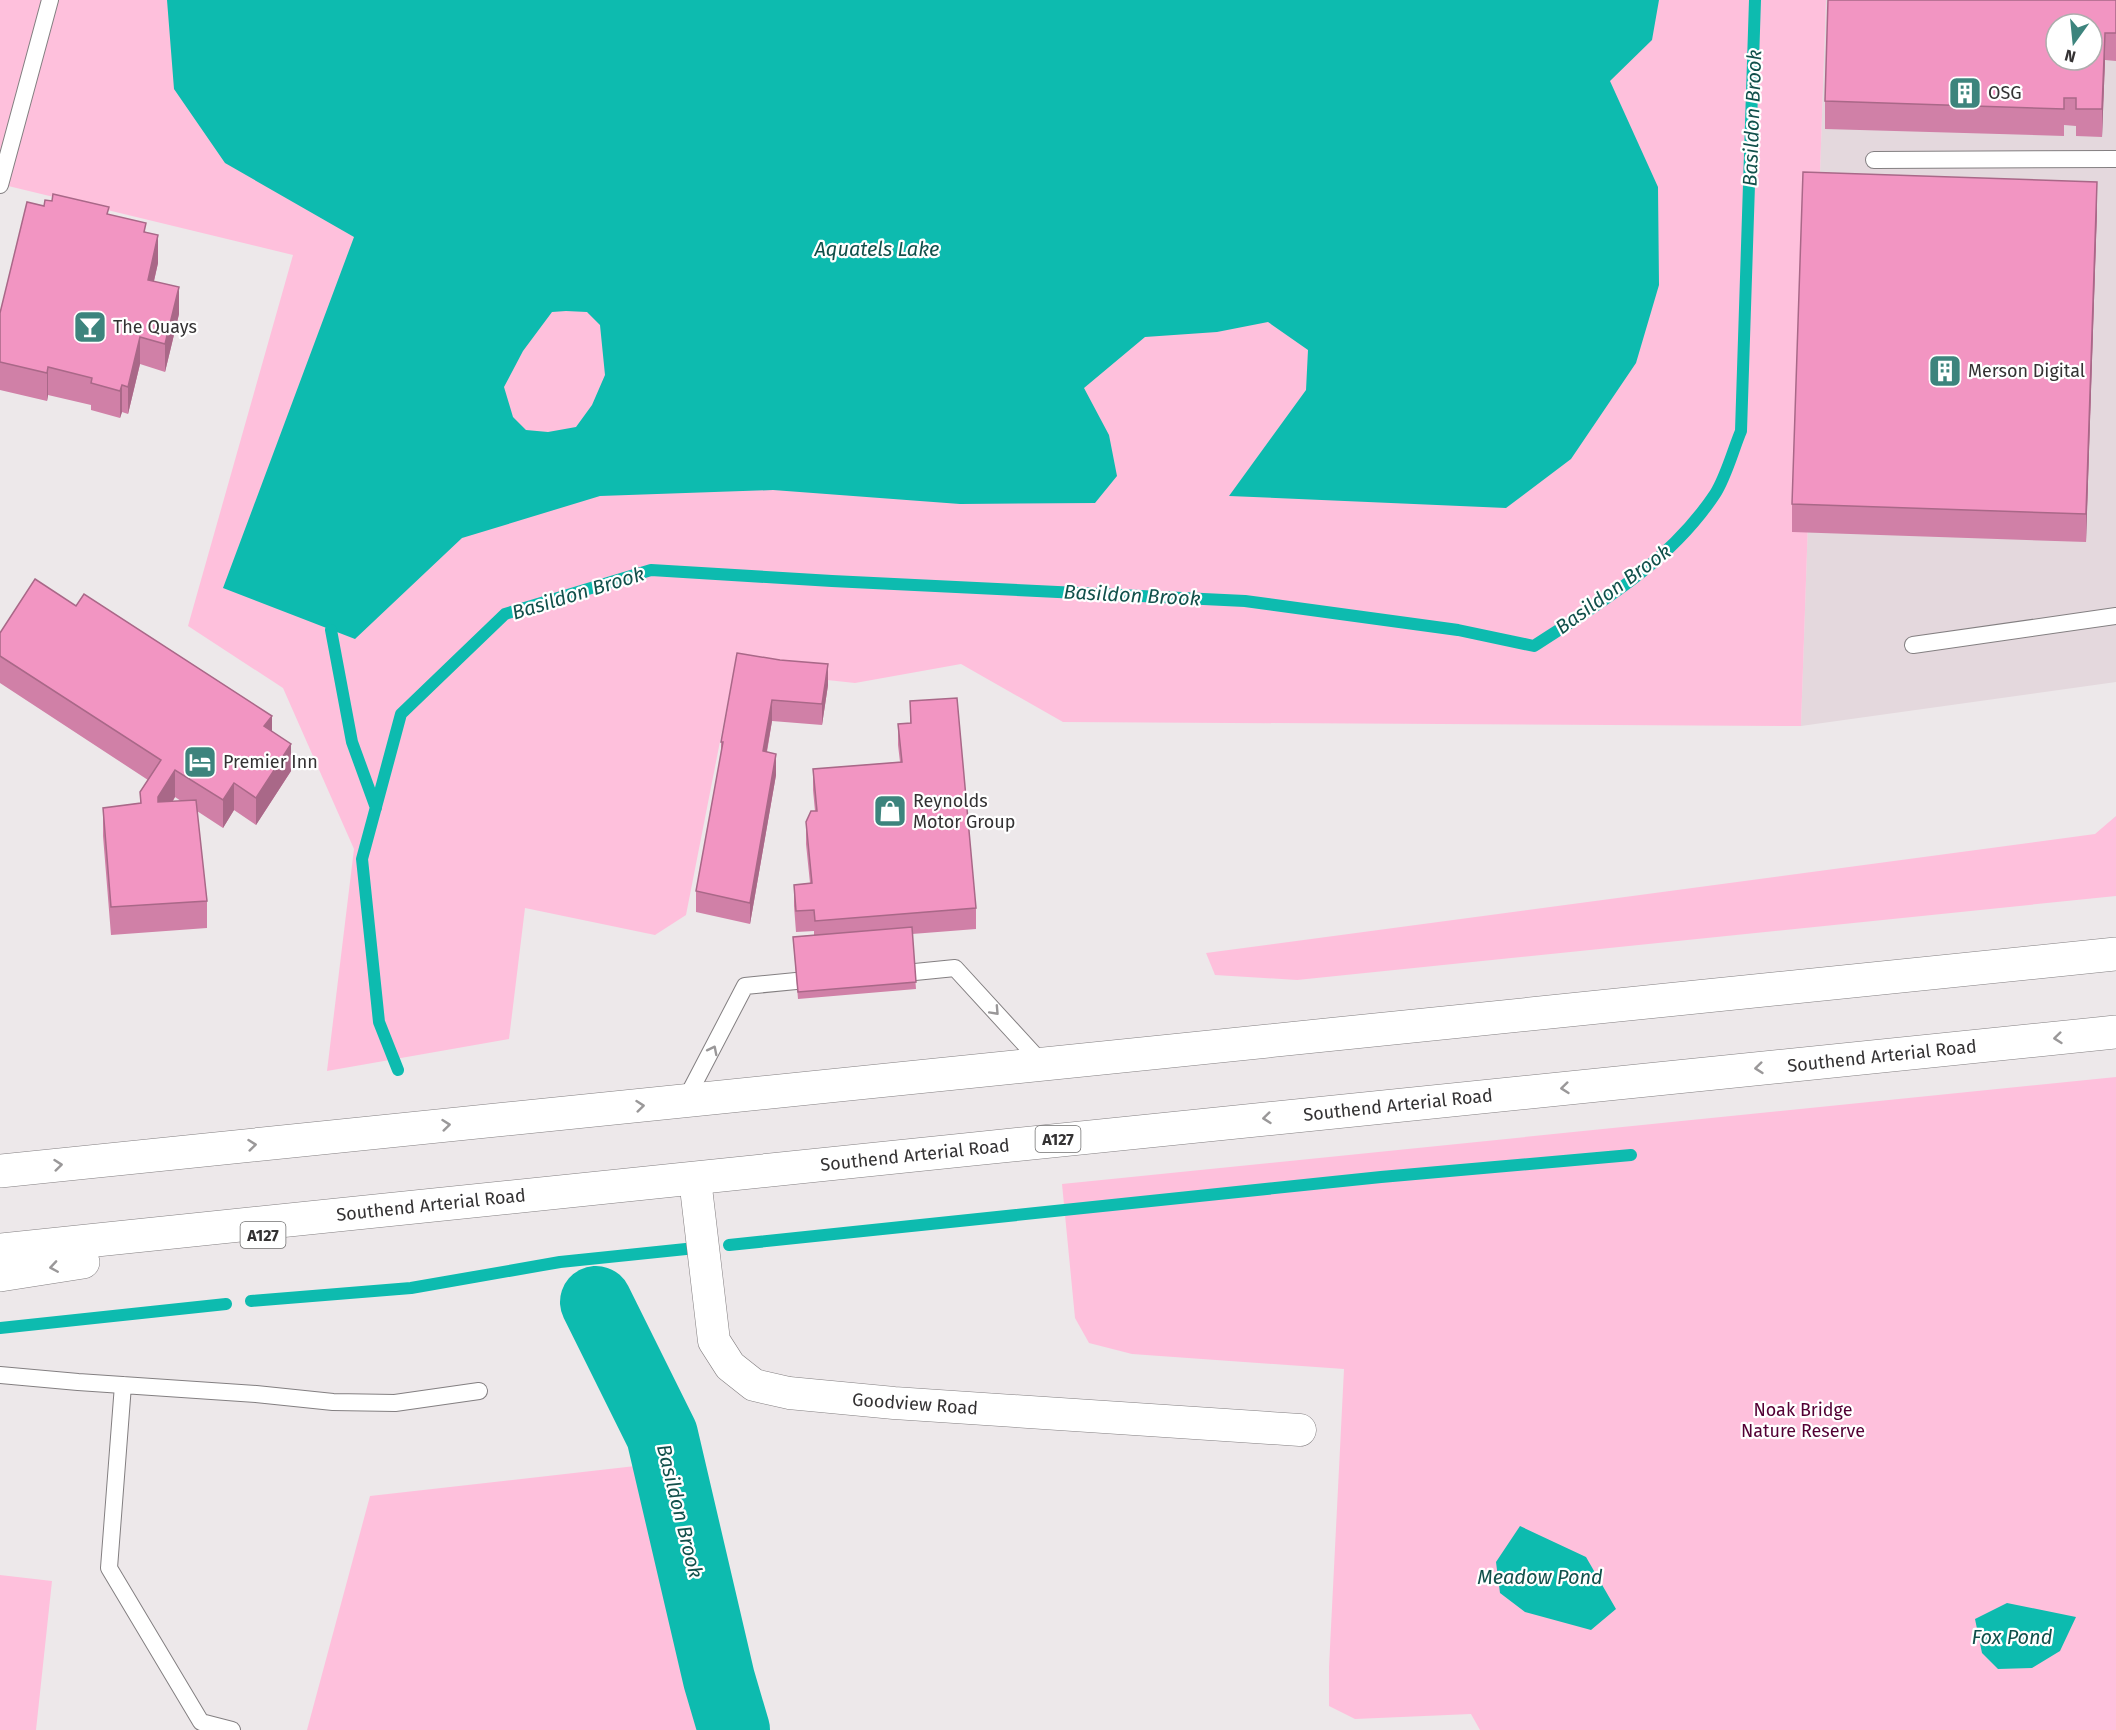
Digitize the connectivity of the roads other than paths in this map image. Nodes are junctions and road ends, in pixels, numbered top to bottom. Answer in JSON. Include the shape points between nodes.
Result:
{"nodes":[{"id":1,"x":50,"y":0,"type":"edge"},
{"id":2,"x":2116,"y":159,"type":"edge"},
{"id":3,"x":1874,"y":160,"type":"dead end"},
{"id":4,"x":0,"y":185,"type":"edge"},
{"id":5,"x":2116,"y":616,"type":"edge"},
{"id":6,"x":1913,"y":645,"type":"dead end"},
{"id":7,"x":2116,"y":954,"type":"edge"},
{"id":8,"x":915,"y":972,"type":"edge"},
{"id":9,"x":796,"y":981,"type":"edge"},
{"id":10,"x":2116,"y":1032,"type":"edge"},
{"id":11,"x":1042,"y":1063,"type":"junction"},
{"id":12,"x":685,"y":1101,"type":"junction"},
{"id":13,"x":0,"y":1171,"type":"edge"},
{"id":14,"x":695,"y":1179,"type":"junction"},
{"id":15,"x":527,"y":1196,"type":"junction"},
{"id":16,"x":0,"y":1250,"type":"edge"},
{"id":17,"x":0,"y":1275,"type":"edge"},
{"id":18,"x":0,"y":1375,"type":"edge"},
{"id":19,"x":123,"y":1385,"type":"junction"},
{"id":20,"x":479,"y":1391,"type":"dead end"},
{"id":21,"x":1300,"y":1430,"type":"dead end"},
{"id":22,"x":232,"y":1730,"type":"edge"}],
"edges":[{"from":1,"to":4,"type":"lane"},
{"from":2,"to":3,"type":"lane"},
{"from":5,"to":6,"type":"lane"},
{"from":7,"to":11,"type":"highway"},
{"from":8,"to":11,"type":"lane","one_way":true,"via":[[955,968]]},
{"from":12,"to":9,"type":"lane","one_way":true,"via":[[745,986]]},
{"from":10,"to":14,"type":"highway","name":"Southend Arterial Road","number":"A127","one_way":true},
{"from":11,"to":12,"type":"highway"},
{"from":13,"to":12,"type":"highway","one_way":true},
{"from":14,"to":15,"type":"highway","name":"Southend Arterial Road","number":"A127"},
{"from":14,"to":21,"type":"street","name":"Goodview Road","via":[[714,1341],[730,1366],[754,1385],[789,1393],[894,1403]]},
{"from":15,"to":16,"type":"highway","name":"Southend Arterial Road","number":"A127"},
{"from":15,"to":17,"type":"highway","number":"A127","one_way":true},
{"from":18,"to":19,"type":"lane"},
{"from":19,"to":20,"type":"lane","via":[[333,1402],[395,1403]]},
{"from":19,"to":22,"type":"lane","via":[[109,1568],[201,1722]]}]}
